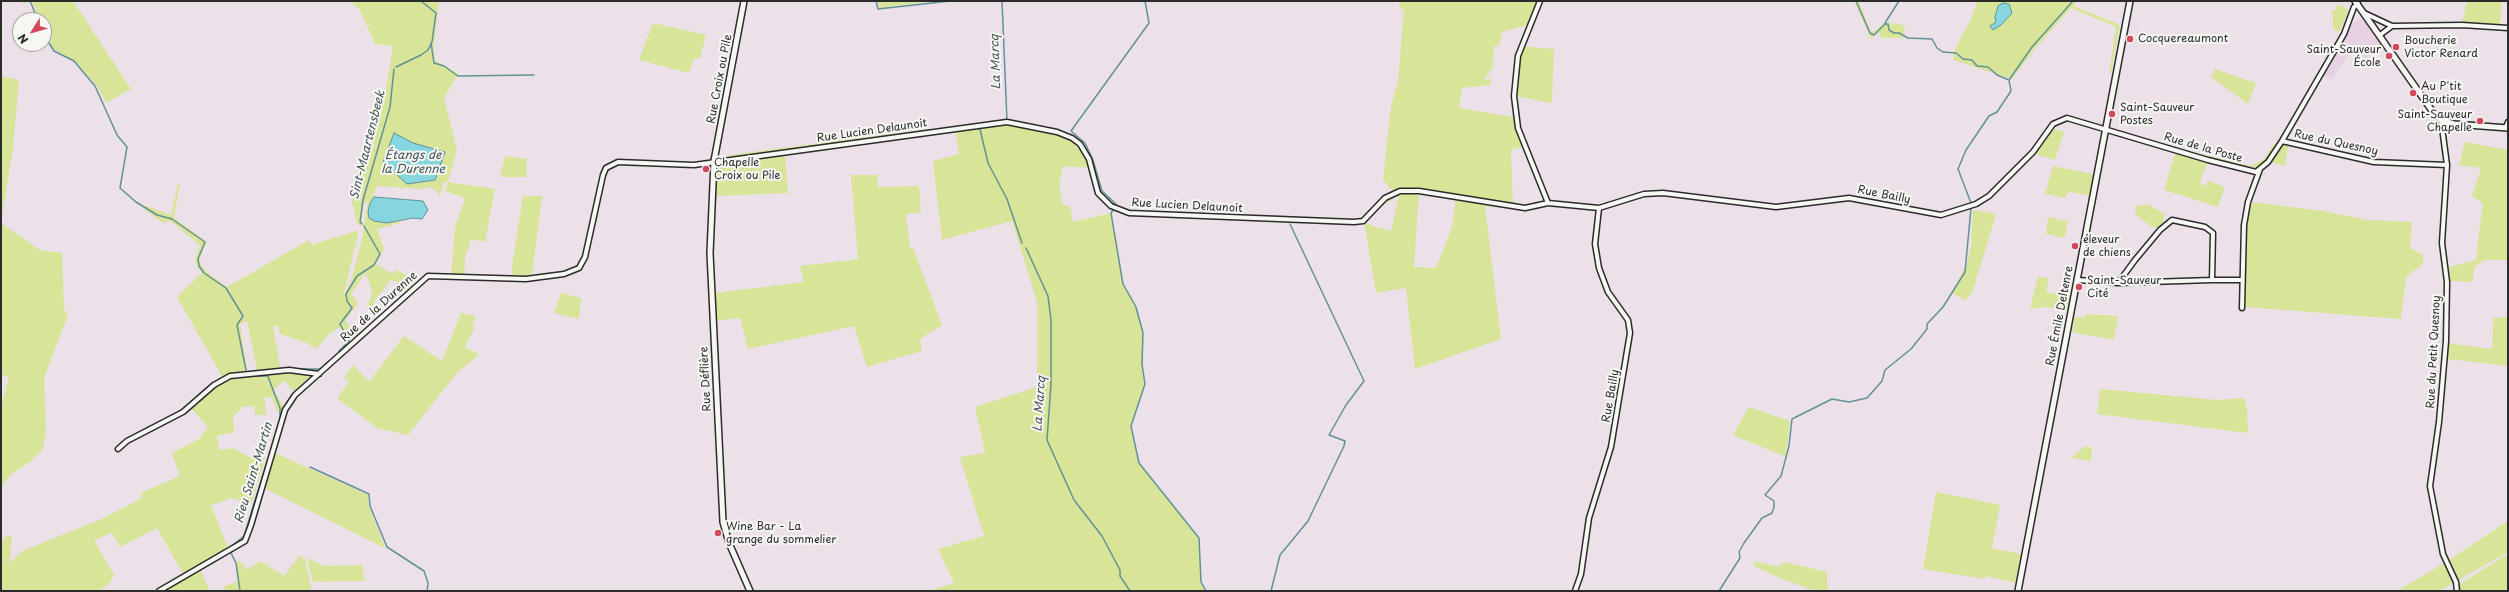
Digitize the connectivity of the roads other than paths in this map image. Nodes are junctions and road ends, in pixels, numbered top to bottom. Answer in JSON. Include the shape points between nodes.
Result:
{"nodes":[{"id":1,"x":744,"y":1,"type":"edge"},
{"id":2,"x":1540,"y":1,"type":"edge"},
{"id":3,"x":2130,"y":1,"type":"edge"},
{"id":4,"x":2357,"y":3,"type":"edge"},
{"id":5,"x":2364,"y":13,"type":"junction"},
{"id":6,"x":2392,"y":26,"type":"junction"},
{"id":7,"x":2508,"y":28,"type":"edge"},
{"id":8,"x":2380,"y":35,"type":"junction"},
{"id":9,"x":2441,"y":120,"type":"junction"},
{"id":10,"x":2508,"y":122,"type":"edge"},
{"id":11,"x":2507,"y":127,"type":"edge"},
{"id":12,"x":2106,"y":129,"type":"junction"},
{"id":13,"x":2282,"y":141,"type":"junction"},
{"id":14,"x":714,"y":161,"type":"junction"},
{"id":15,"x":2447,"y":165,"type":"junction"},
{"id":16,"x":2260,"y":169,"type":"junction"},
{"id":17,"x":1548,"y":203,"type":"junction"},
{"id":18,"x":1599,"y":208,"type":"junction"},
{"id":19,"x":2078,"y":280,"type":"junction"},
{"id":20,"x":2212,"y":280,"type":"junction"},
{"id":21,"x":2242,"y":280,"type":"junction"},
{"id":22,"x":2118,"y":283,"type":"junction"},
{"id":23,"x":2242,"y":308,"type":"dead end"},
{"id":24,"x":319,"y":374,"type":"junction"},
{"id":25,"x":118,"y":449,"type":"dead end"},
{"id":26,"x":2018,"y":590,"type":"edge"},
{"id":27,"x":159,"y":591,"type":"edge"},
{"id":28,"x":750,"y":591,"type":"edge"},
{"id":29,"x":1575,"y":591,"type":"edge"},
{"id":30,"x":2457,"y":591,"type":"edge"}],
"edges":[{"from":1,"to":14,"type":"street","name":"Rue Croix ou Pile"},
{"from":2,"to":17,"type":"street","via":[[1518,56],[1514,96],[1518,128]]},
{"from":3,"to":12,"type":"street","name":"Rue Émile Deltenre"},
{"from":4,"to":5,"type":"street"},
{"from":4,"to":13,"type":"street","name":"Rue du Quesnoy","via":[[2344,34]]},
{"from":5,"to":6,"type":"street"},
{"from":5,"to":8,"type":"street"},
{"from":6,"to":7,"type":"street","via":[[2462,25]]},
{"from":6,"to":8,"type":"street"},
{"from":8,"to":9,"type":"street"},
{"from":9,"to":11,"type":"street","via":[[2450,123]]},
{"from":9,"to":15,"type":"street","name":"Rue du Petit Quesnoy"},
{"from":10,"to":11,"type":"street"},
{"from":12,"to":16,"type":"street","name":"Rue de la Poste","via":[[2243,170],[2256,172]]},
{"from":12,"to":18,"type":"street","name":"Rue Bailly","via":[[2065,118],[2053,124],[2033,152],[1989,196],[1976,204],[1941,215],[1863,198],[1829,199],[1776,207],[1663,193],[1644,194]]},
{"from":12,"to":19,"type":"street","name":"Rue Émile Deltenre"},
{"from":13,"to":15,"type":"street","name":"Rue du Quesnoy","via":[[2374,162]]},
{"from":13,"to":16,"type":"street"},
{"from":14,"to":17,"type":"street","name":"Rue Lucien Delaunoit","via":[[1007,122],[1057,132],[1072,138],[1080,144],[1089,159],[1098,193],[1111,206],[1129,213],[1354,222],[1364,221],[1385,198],[1400,191],[1419,191],[1525,208]]},
{"from":14,"to":24,"type":"street","name":"Rue de la Durenne","via":[[694,165],[618,162],[611,164],[603,175],[585,257],[579,268],[564,274],[526,279],[428,276]]},
{"from":14,"to":28,"type":"street","name":"Rue Déflière","via":[[710,254],[723,522],[729,543]]},
{"from":15,"to":30,"type":"street","name":"Rue du Petit Quesnoy","via":[[2442,243],[2447,282],[2446,342],[2430,496],[2445,560],[2456,582]]},
{"from":16,"to":21,"type":"street","via":[[2248,202],[2244,225]]},
{"from":17,"to":18,"type":"street","name":"Rue Bailly"},
{"from":18,"to":29,"type":"street","name":"Rue Bailly","via":[[1595,244],[1599,268],[1608,292],[1628,320],[1630,333],[1610,452],[1589,518],[1581,574]]},
{"from":19,"to":22,"type":"street"},
{"from":19,"to":26,"type":"street","name":"Rue Émile Deltenre"},
{"from":20,"to":21,"type":"street"},
{"from":20,"to":22,"type":"street"},
{"from":20,"to":22,"type":"street","via":[[2213,233],[2205,227],[2172,220],[2160,230]]},
{"from":21,"to":23,"type":"street"},
{"from":24,"to":25,"type":"street","via":[[301,371],[252,372],[223,378],[183,412],[127,441]]},
{"from":24,"to":27,"type":"street","name":"Rue de la Durenne","via":[[295,394],[285,410],[248,536],[231,550]]}]}
